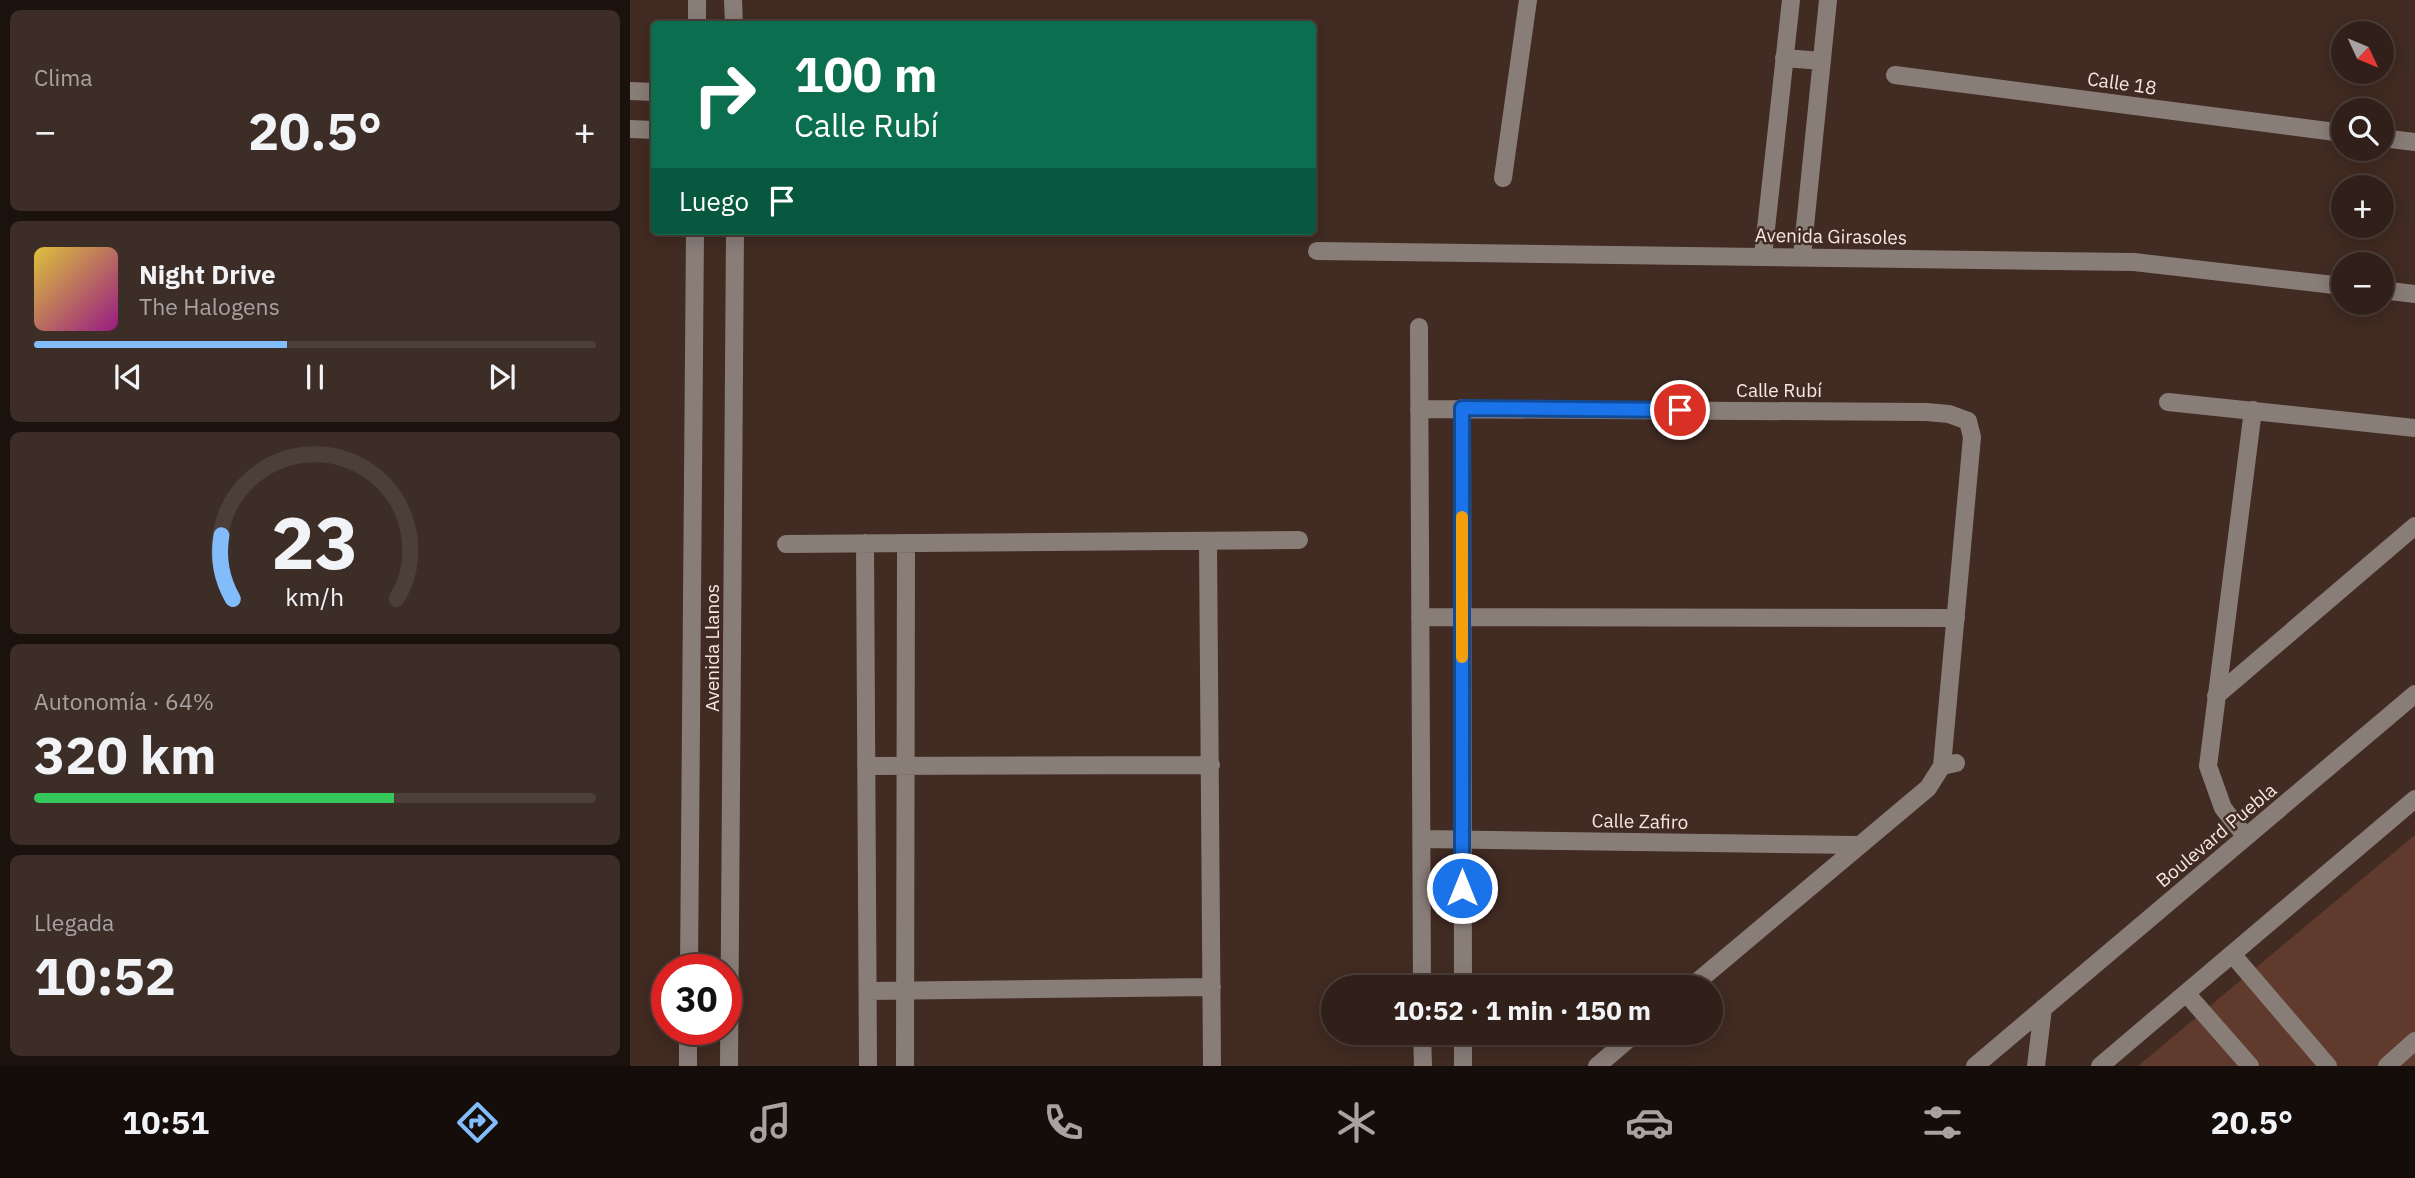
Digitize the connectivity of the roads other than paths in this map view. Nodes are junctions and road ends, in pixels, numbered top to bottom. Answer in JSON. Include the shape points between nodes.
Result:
{"nodes":[{"id":1,"x":697,"y":0,"type":"edge"},
{"id":2,"x":733,"y":0,"type":"edge"},
{"id":3,"x":1528,"y":0,"type":"edge"},
{"id":4,"x":1790,"y":0,"type":"edge"},
{"id":5,"x":1828,"y":0,"type":"edge"},
{"id":6,"x":697,"y":21,"type":"edge"},
{"id":7,"x":734,"y":21,"type":"edge"},
{"id":8,"x":1784,"y":58,"type":"junction"},
{"id":9,"x":1822,"y":61,"type":"junction"},
{"id":10,"x":1895,"y":75,"type":"dead end"},
{"id":11,"x":630,"y":91,"type":"edge"},
{"id":12,"x":651,"y":92,"type":"edge"},
{"id":13,"x":630,"y":129,"type":"edge"},
{"id":14,"x":651,"y":130,"type":"edge"},
{"id":15,"x":2331,"y":131,"type":"edge"},
{"id":16,"x":2394,"y":139,"type":"edge"},
{"id":17,"x":2415,"y":142,"type":"edge"},
{"id":18,"x":1503,"y":177,"type":"dead end"},
{"id":19,"x":695,"y":235,"type":"edge"},
{"id":20,"x":735,"y":235,"type":"edge"},
{"id":21,"x":1317,"y":251,"type":"dead end"},
{"id":22,"x":1763,"y":256,"type":"junction"},
{"id":23,"x":1802,"y":256,"type":"junction"},
{"id":24,"x":2331,"y":285,"type":"edge"},
{"id":25,"x":2394,"y":291,"type":"edge"},
{"id":26,"x":2415,"y":294,"type":"edge"},
{"id":27,"x":1419,"y":327,"type":"dead end"},
{"id":28,"x":2168,"y":402,"type":"dead end"},
{"id":29,"x":1462,"y":408,"type":"junction"},
{"id":30,"x":1419,"y":409,"type":"junction"},
{"id":31,"x":2253,"y":410,"type":"junction"},
{"id":32,"x":2415,"y":428,"type":"edge"},
{"id":33,"x":2415,"y":526,"type":"edge"},
{"id":34,"x":1299,"y":540,"type":"dead end"},
{"id":35,"x":1208,"y":541,"type":"junction"},
{"id":36,"x":864,"y":543,"type":"junction"},
{"id":37,"x":906,"y":543,"type":"junction"},
{"id":38,"x":786,"y":544,"type":"dead end"},
{"id":39,"x":1420,"y":617,"type":"junction"},
{"id":40,"x":1462,"y":617,"type":"junction"},
{"id":41,"x":1956,"y":618,"type":"junction"},
{"id":42,"x":2415,"y":694,"type":"edge"},
{"id":43,"x":2216,"y":696,"type":"junction"},
{"id":44,"x":1210,"y":765,"type":"junction"},
{"id":45,"x":866,"y":766,"type":"junction"},
{"id":46,"x":906,"y":766,"type":"junction"},
{"id":47,"x":2415,"y":799,"type":"edge"},
{"id":48,"x":2246,"y":837,"type":"junction"},
{"id":49,"x":1422,"y":839,"type":"junction"},
{"id":50,"x":1462,"y":839,"type":"junction"},
{"id":51,"x":1858,"y":845,"type":"junction"},
{"id":52,"x":688,"y":954,"type":"edge"},
{"id":53,"x":2232,"y":954,"type":"junction"},
{"id":54,"x":1422,"y":975,"type":"edge"},
{"id":55,"x":1462,"y":975,"type":"edge"},
{"id":56,"x":1705,"y":975,"type":"edge"},
{"id":57,"x":1212,"y":987,"type":"junction"},
{"id":58,"x":905,"y":989,"type":"junction"},
{"id":59,"x":868,"y":991,"type":"junction"},
{"id":60,"x":2186,"y":993,"type":"junction"},
{"id":61,"x":2043,"y":1008,"type":"junction"},
{"id":62,"x":2415,"y":1041,"type":"edge"},
{"id":63,"x":688,"y":1045,"type":"edge"},
{"id":64,"x":1422,"y":1045,"type":"edge"},
{"id":65,"x":1463,"y":1045,"type":"edge"},
{"id":66,"x":1622,"y":1045,"type":"edge"},
{"id":67,"x":688,"y":1066,"type":"edge"},
{"id":68,"x":730,"y":1066,"type":"edge"},
{"id":69,"x":868,"y":1066,"type":"edge"},
{"id":70,"x":905,"y":1066,"type":"edge"},
{"id":71,"x":1212,"y":1066,"type":"edge"},
{"id":72,"x":1423,"y":1066,"type":"edge"},
{"id":73,"x":1463,"y":1066,"type":"edge"},
{"id":74,"x":1597,"y":1066,"type":"edge"},
{"id":75,"x":1975,"y":1066,"type":"edge"},
{"id":76,"x":2036,"y":1066,"type":"edge"},
{"id":77,"x":2100,"y":1066,"type":"edge"},
{"id":78,"x":2250,"y":1066,"type":"edge"},
{"id":79,"x":2328,"y":1066,"type":"edge"},
{"id":80,"x":2388,"y":1066,"type":"edge"}],
"edges":[{"from":1,"to":6,"type":"street"},
{"from":2,"to":7,"type":"street"},
{"from":3,"to":18,"type":"street"},
{"from":4,"to":8,"type":"street"},
{"from":5,"to":9,"type":"street"},
{"from":8,"to":9,"type":"street"},
{"from":8,"to":22,"type":"street"},
{"from":9,"to":23,"type":"street"},
{"from":10,"to":15,"type":"street","name":"Calle 18"},
{"from":11,"to":12,"type":"street"},
{"from":13,"to":14,"type":"street"},
{"from":16,"to":17,"type":"street"},
{"from":19,"to":52,"type":"street","name":"Avenida Llanos"},
{"from":20,"to":68,"type":"street","name":"Avenida Llanos"},
{"from":21,"to":22,"type":"street","name":"Avenida Girasoles"},
{"from":22,"to":23,"type":"street","name":"Avenida Girasoles"},
{"from":23,"to":24,"type":"street","name":"Avenida Girasoles","via":[[2134,262]]},
{"from":25,"to":26,"type":"street"},
{"from":27,"to":30,"type":"street"},
{"from":28,"to":31,"type":"street"},
{"from":29,"to":30,"type":"street","name":"Calle Rubí"},
{"from":29,"to":40,"type":"street"},
{"from":29,"to":41,"type":"street","name":"Calle Rubí","via":[[1926,412],[1968,421],[1972,436]]},
{"from":30,"to":39,"type":"street"},
{"from":31,"to":32,"type":"street"},
{"from":31,"to":43,"type":"street"},
{"from":33,"to":43,"type":"street"},
{"from":34,"to":35,"type":"street"},
{"from":35,"to":37,"type":"street"},
{"from":35,"to":44,"type":"street"},
{"from":36,"to":37,"type":"street"},
{"from":36,"to":38,"type":"street"},
{"from":36,"to":45,"type":"street"},
{"from":37,"to":46,"type":"street"},
{"from":39,"to":40,"type":"street"},
{"from":39,"to":49,"type":"street"},
{"from":40,"to":41,"type":"street"},
{"from":40,"to":50,"type":"street"},
{"from":41,"to":51,"type":"street","via":[[1949,764],[1928,788]]},
{"from":42,"to":48,"type":"street","name":"Boulevard Puebla"},
{"from":43,"to":48,"type":"street","via":[[2208,766],[2223,808]]},
{"from":44,"to":46,"type":"street"},
{"from":44,"to":57,"type":"street"},
{"from":45,"to":46,"type":"street"},
{"from":45,"to":59,"type":"street"},
{"from":46,"to":58,"type":"street"},
{"from":47,"to":53,"type":"street"},
{"from":48,"to":61,"type":"street","name":"Boulevard Puebla"},
{"from":49,"to":50,"type":"street","name":"Calle Zafiro"},
{"from":49,"to":54,"type":"street"},
{"from":50,"to":51,"type":"street","name":"Calle Zafiro"},
{"from":50,"to":55,"type":"street"},
{"from":51,"to":56,"type":"street"},
{"from":53,"to":60,"type":"street"},
{"from":53,"to":79,"type":"street"},
{"from":57,"to":58,"type":"street"},
{"from":57,"to":71,"type":"street"},
{"from":58,"to":59,"type":"street"},
{"from":58,"to":70,"type":"street"},
{"from":59,"to":69,"type":"street"},
{"from":60,"to":77,"type":"street"},
{"from":60,"to":78,"type":"street"},
{"from":61,"to":75,"type":"street","name":"Boulevard Puebla"},
{"from":61,"to":76,"type":"street"},
{"from":62,"to":80,"type":"street"},
{"from":63,"to":67,"type":"street"},
{"from":64,"to":72,"type":"street"},
{"from":65,"to":73,"type":"street"},
{"from":66,"to":74,"type":"street"}]}
